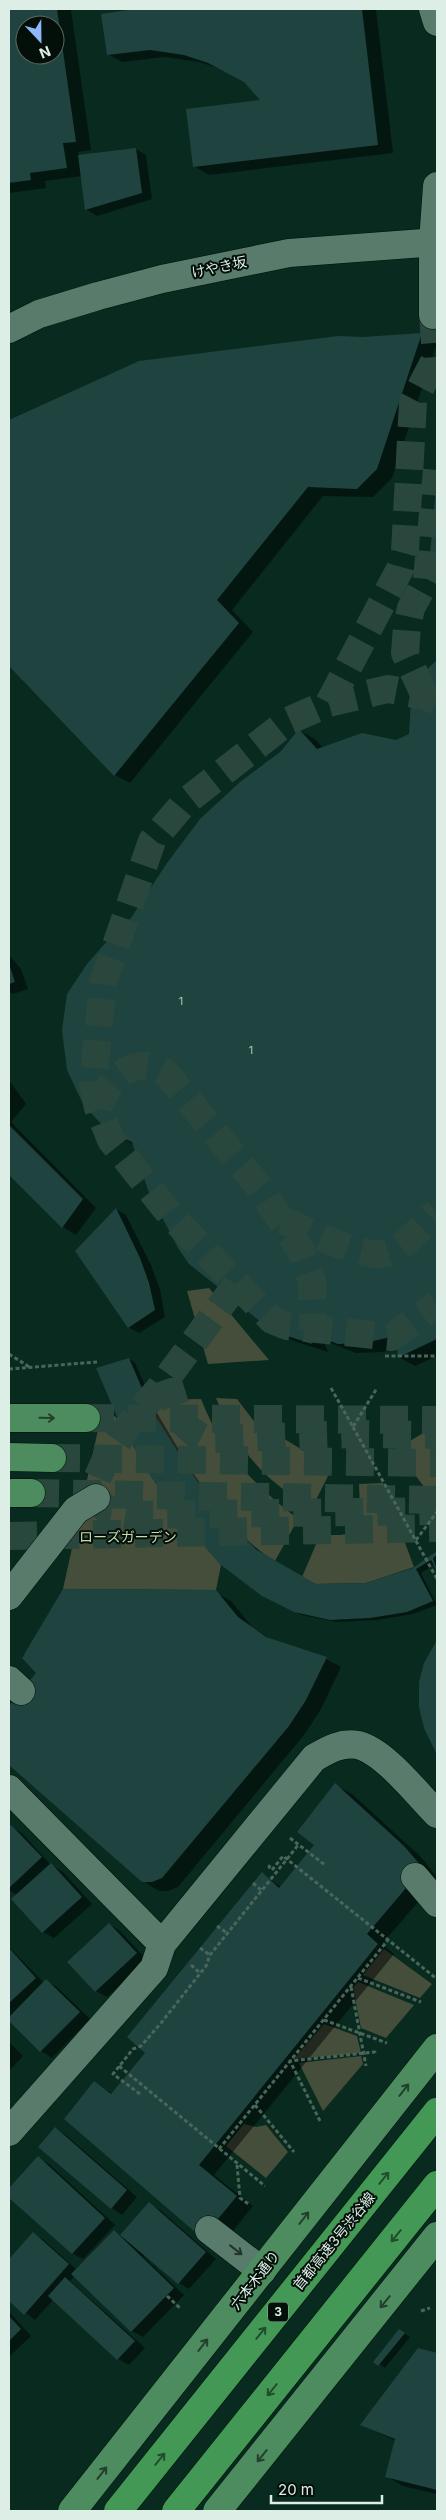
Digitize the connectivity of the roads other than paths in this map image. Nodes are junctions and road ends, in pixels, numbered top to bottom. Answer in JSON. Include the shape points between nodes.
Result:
{"nodes":[{"id":1,"x":433,"y":9,"type":"edge"},
{"id":2,"x":437,"y":22,"type":"edge"},
{"id":3,"x":437,"y":186,"type":"edge"},
{"id":4,"x":435,"y":242,"type":"edge"},
{"id":5,"x":432,"y":315,"type":"dead end"},
{"id":6,"x":9,"y":329,"type":"edge"},
{"id":7,"x":9,"y":1418,"type":"edge"},
{"id":8,"x":86,"y":1418,"type":"tunnel mouth"},
{"id":9,"x":9,"y":1457,"type":"edge"},
{"id":10,"x":52,"y":1458,"type":"tunnel mouth"},
{"id":11,"x":96,"y":1498,"type":"tunnel mouth"},
{"id":12,"x":9,"y":1596,"type":"edge"},
{"id":13,"x":9,"y":1788,"type":"edge"},
{"id":14,"x":437,"y":1814,"type":"edge"},
{"id":15,"x":415,"y":1877,"type":"dead end"},
{"id":16,"x":437,"y":1903,"type":"edge"},
{"id":17,"x":162,"y":1944,"type":"junction"},
{"id":18,"x":437,"y":2048,"type":"edge"},
{"id":19,"x":437,"y":2112,"type":"edge"},
{"id":20,"x":9,"y":2132,"type":"edge"},
{"id":21,"x":437,"y":2184,"type":"edge"},
{"id":22,"x":209,"y":2230,"type":"dead end"},
{"id":23,"x":437,"y":2236,"type":"edge"},
{"id":24,"x":262,"y":2271,"type":"junction"},
{"id":25,"x":72,"y":2511,"type":"edge"},
{"id":26,"x":118,"y":2511,"type":"edge"},
{"id":27,"x":176,"y":2511,"type":"edge"},
{"id":28,"x":217,"y":2511,"type":"edge"}],
"edges":[{"from":1,"to":2,"type":"street"},
{"from":3,"to":4,"type":"street"},
{"from":4,"to":5,"type":"street"},
{"from":4,"to":6,"type":"street","name":"けやき坂","via":[[289,253],[162,279],[98,296],[40,314]]},
{"from":7,"to":8,"type":"main road","one_way":true},
{"from":9,"to":10,"type":"main road"},
{"from":11,"to":12,"type":"street","via":[[76,1510]]},
{"from":13,"to":17,"type":"street"},
{"from":14,"to":17,"type":"street","via":[[371,1751],[358,1745],[331,1748],[314,1758]]},
{"from":15,"to":16,"type":"street"},
{"from":17,"to":20,"type":"street","via":[[154,1968]]},
{"from":24,"to":18,"type":"main road","name":"六本木通り","one_way":true},
{"from":26,"to":19,"type":"highway","name":"首都高速3号渋谷線","number":"3","one_way":true,"bridge":true},
{"from":21,"to":27,"type":"highway","one_way":true},
{"from":22,"to":24,"type":"street","one_way":true},
{"from":23,"to":28,"type":"main road","one_way":true},
{"from":25,"to":24,"type":"main road","name":"六本木通り","one_way":true}]}
